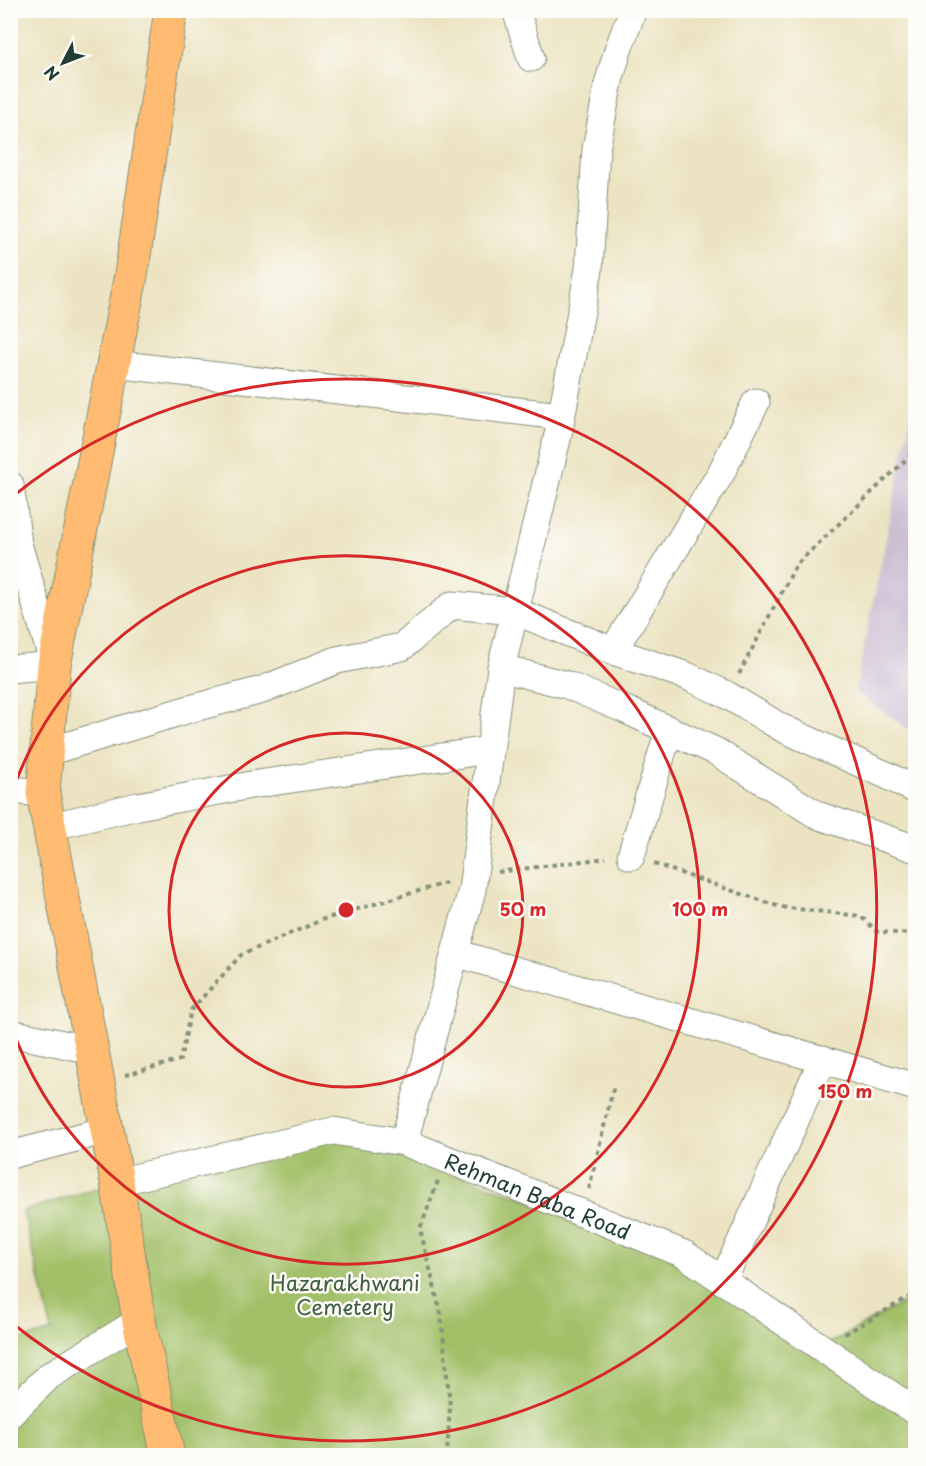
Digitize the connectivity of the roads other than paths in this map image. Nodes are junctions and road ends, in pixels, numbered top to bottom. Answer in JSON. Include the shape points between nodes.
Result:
{"nodes":[{"id":1,"x":171,"y":10,"type":"edge"},
{"id":2,"x":516,"y":10,"type":"edge"},
{"id":3,"x":633,"y":10,"type":"edge"},
{"id":4,"x":531,"y":58,"type":"dead end"},
{"id":5,"x":114,"y":364,"type":"junction"},
{"id":6,"x":756,"y":402,"type":"dead end"},
{"id":7,"x":561,"y":416,"type":"junction"},
{"id":8,"x":10,"y":485,"type":"edge"},
{"id":9,"x":515,"y":611,"type":"junction"},
{"id":10,"x":613,"y":651,"type":"junction"},
{"id":11,"x":54,"y":665,"type":"junction"},
{"id":12,"x":501,"y":668,"type":"junction"},
{"id":13,"x":10,"y":669,"type":"edge"},
{"id":14,"x":669,"y":730,"type":"junction"},
{"id":15,"x":489,"y":750,"type":"junction"},
{"id":16,"x":46,"y":752,"type":"junction"},
{"id":17,"x":10,"y":790,"type":"edge"},
{"id":18,"x":915,"y":790,"type":"edge"},
{"id":19,"x":43,"y":793,"type":"junction"},
{"id":20,"x":49,"y":827,"type":"junction"},
{"id":21,"x":915,"y":849,"type":"edge"},
{"id":22,"x":631,"y":856,"type":"road end"},
{"id":23,"x":455,"y":953,"type":"junction"},
{"id":24,"x":10,"y":1033,"type":"edge"},
{"id":25,"x":92,"y":1050,"type":"junction"},
{"id":26,"x":823,"y":1059,"type":"junction"},
{"id":27,"x":915,"y":1087,"type":"edge"},
{"id":28,"x":107,"y":1130,"type":"junction"},
{"id":29,"x":405,"y":1142,"type":"junction"},
{"id":30,"x":10,"y":1155,"type":"edge"},
{"id":31,"x":117,"y":1182,"type":"junction"},
{"id":32,"x":723,"y":1281,"type":"junction"},
{"id":33,"x":139,"y":1321,"type":"junction"},
{"id":34,"x":915,"y":1412,"type":"edge"},
{"id":35,"x":10,"y":1414,"type":"edge"},
{"id":36,"x":168,"y":1455,"type":"edge"}],
"edges":[{"from":1,"to":5,"type":"main road"},
{"from":2,"to":4,"type":"street"},
{"from":3,"to":7,"type":"street","via":[[609,81],[596,149],[589,269]]},
{"from":5,"to":7,"type":"street"},
{"from":5,"to":11,"type":"main road"},
{"from":6,"to":10,"type":"street","via":[[721,473]]},
{"from":7,"to":9,"type":"street"},
{"from":8,"to":11,"type":"street","via":[[18,544]]},
{"from":9,"to":10,"type":"street"},
{"from":9,"to":12,"type":"street"},
{"from":9,"to":16,"type":"street","via":[[452,605],[402,647],[337,660],[262,690]]},
{"from":10,"to":18,"type":"street","via":[[687,676],[782,728]]},
{"from":11,"to":13,"type":"street"},
{"from":11,"to":16,"type":"main road"},
{"from":12,"to":14,"type":"street","via":[[567,686]]},
{"from":12,"to":15,"type":"street"},
{"from":14,"to":21,"type":"street","via":[[715,751],[818,815]]},
{"from":14,"to":22,"type":"street"},
{"from":15,"to":20,"type":"street","via":[[252,784]]},
{"from":15,"to":23,"type":"street","via":[[472,890]]},
{"from":16,"to":19,"type":"main road"},
{"from":17,"to":19,"type":"street"},
{"from":19,"to":20,"type":"main road"},
{"from":20,"to":25,"type":"main road"},
{"from":23,"to":26,"type":"street"},
{"from":23,"to":29,"type":"street"},
{"from":24,"to":25,"type":"street"},
{"from":25,"to":28,"type":"main road"},
{"from":26,"to":27,"type":"street"},
{"from":26,"to":32,"type":"street"},
{"from":28,"to":30,"type":"street"},
{"from":28,"to":31,"type":"main road"},
{"from":29,"to":31,"type":"street","name":"Rehman Baba Road","via":[[333,1131]]},
{"from":29,"to":32,"type":"street","name":"Rehman Baba Road","via":[[684,1254]]},
{"from":31,"to":33,"type":"main road"},
{"from":32,"to":34,"type":"street","name":"Rehman Baba Road"},
{"from":33,"to":35,"type":"street","via":[[50,1376]]},
{"from":33,"to":36,"type":"main road"}]}
